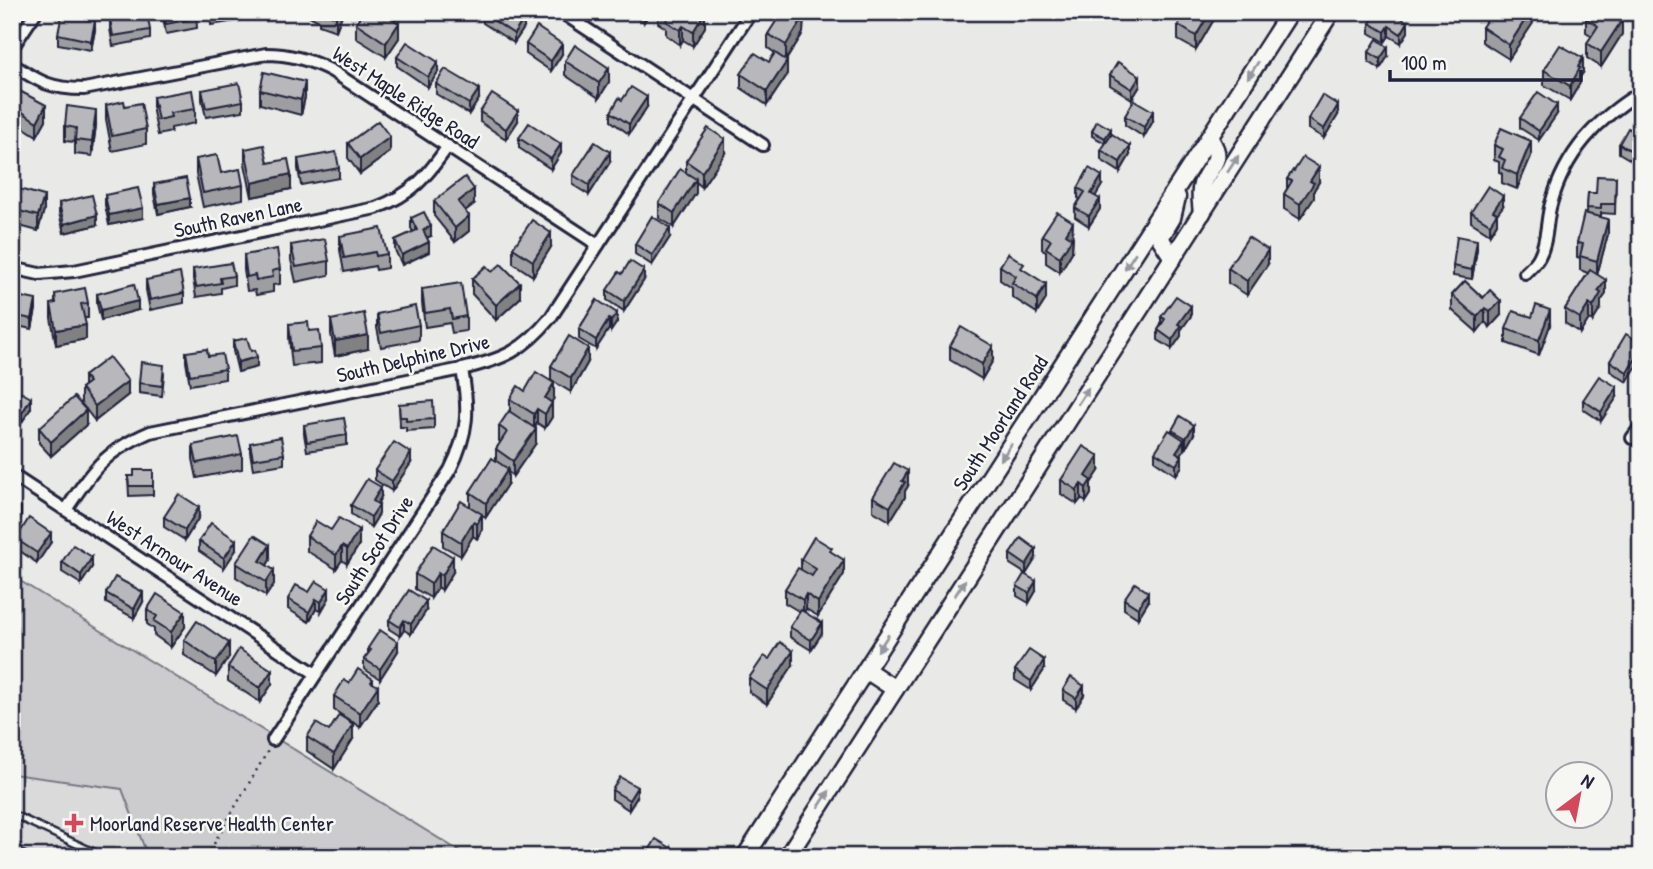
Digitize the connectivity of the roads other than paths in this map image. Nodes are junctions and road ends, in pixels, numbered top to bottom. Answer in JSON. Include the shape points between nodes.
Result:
{"nodes":[{"id":1,"x":36,"y":12,"type":"edge"},
{"id":2,"x":561,"y":12,"type":"edge"},
{"id":3,"x":751,"y":12,"type":"edge"},
{"id":4,"x":1290,"y":12,"type":"edge"},
{"id":5,"x":1331,"y":12,"type":"edge"},
{"id":6,"x":12,"y":48,"type":"edge"},
{"id":7,"x":12,"y":64,"type":"edge"},
{"id":8,"x":1641,"y":92,"type":"edge"},
{"id":9,"x":694,"y":100,"type":"junction"},
{"id":10,"x":1209,"y":138,"type":"junction"},
{"id":11,"x":763,"y":145,"type":"dead end"},
{"id":12,"x":448,"y":146,"type":"junction"},
{"id":13,"x":1181,"y":181,"type":"junction"},
{"id":14,"x":1202,"y":213,"type":"junction"},
{"id":15,"x":598,"y":246,"type":"junction"},
{"id":16,"x":1173,"y":258,"type":"junction"},
{"id":17,"x":12,"y":268,"type":"edge"},
{"id":18,"x":1525,"y":273,"type":"dead end"},
{"id":19,"x":462,"y":369,"type":"junction"},
{"id":20,"x":1641,"y":426,"type":"edge"},
{"id":21,"x":1632,"y":438,"type":"dead end"},
{"id":22,"x":12,"y":475,"type":"edge"},
{"id":23,"x":66,"y":510,"type":"junction"},
{"id":24,"x":866,"y":670,"type":"junction"},
{"id":25,"x":316,"y":674,"type":"junction"},
{"id":26,"x":895,"y":689,"type":"junction"},
{"id":27,"x":273,"y":740,"type":"road end"},
{"id":28,"x":12,"y":814,"type":"edge"},
{"id":29,"x":12,"y":850,"type":"edge"},
{"id":30,"x":100,"y":856,"type":"edge"},
{"id":31,"x":27,"y":857,"type":"edge"},
{"id":32,"x":745,"y":857,"type":"edge"},
{"id":33,"x":787,"y":857,"type":"edge"}],
"edges":[{"from":1,"to":6,"type":"street"},
{"from":2,"to":9,"type":"street"},
{"from":3,"to":9,"type":"street","name":"South Delphine Drive"},
{"from":4,"to":10,"type":"main road","name":"South Moorland Road","one_way":true},
{"from":14,"to":5,"type":"main road","one_way":true},
{"from":7,"to":12,"type":"street","name":"West Maple Ridge Road","via":[[45,84],[84,89],[251,56],[293,56],[332,71]]},
{"from":8,"to":18,"type":"street","via":[[1610,112],[1577,149],[1550,205],[1542,251]]},
{"from":9,"to":11,"type":"street"},
{"from":9,"to":15,"type":"street","name":"South Delphine Drive"},
{"from":10,"to":13,"type":"main road","name":"South Moorland Road"},
{"from":10,"to":14,"type":"main road","via":[[1217,156],[1202,184]]},
{"from":12,"to":15,"type":"street","name":"West Maple Ridge Road"},
{"from":12,"to":17,"type":"street","name":"South Raven Lane","via":[[423,180],[376,208],[74,271],[39,274]]},
{"from":13,"to":16,"type":"main road","via":[[1172,218],[1160,238]]},
{"from":13,"to":24,"type":"main road","name":"South Moorland Road","one_way":true},
{"from":14,"to":16,"type":"main road"},
{"from":15,"to":19,"type":"street","name":"South Delphine Drive","via":[[538,332],[509,355]]},
{"from":26,"to":16,"type":"main road","one_way":true},
{"from":19,"to":23,"type":"street","name":"South Delphine Drive","via":[[150,432],[100,462]]},
{"from":19,"to":25,"type":"street","name":"South Scot Drive","via":[[467,410],[459,452]]},
{"from":20,"to":21,"type":"street"},
{"from":22,"to":23,"type":"street","name":"West Armour Avenue"},
{"from":23,"to":25,"type":"street","name":"West Armour Avenue"},
{"from":24,"to":26,"type":"main road"},
{"from":24,"to":32,"type":"main road","name":"South Moorland Road"},
{"from":25,"to":27,"type":"street","name":"South Scot Drive"},
{"from":33,"to":26,"type":"main road","one_way":true},
{"from":28,"to":30,"type":"lane"},
{"from":29,"to":31,"type":"lane"}]}
